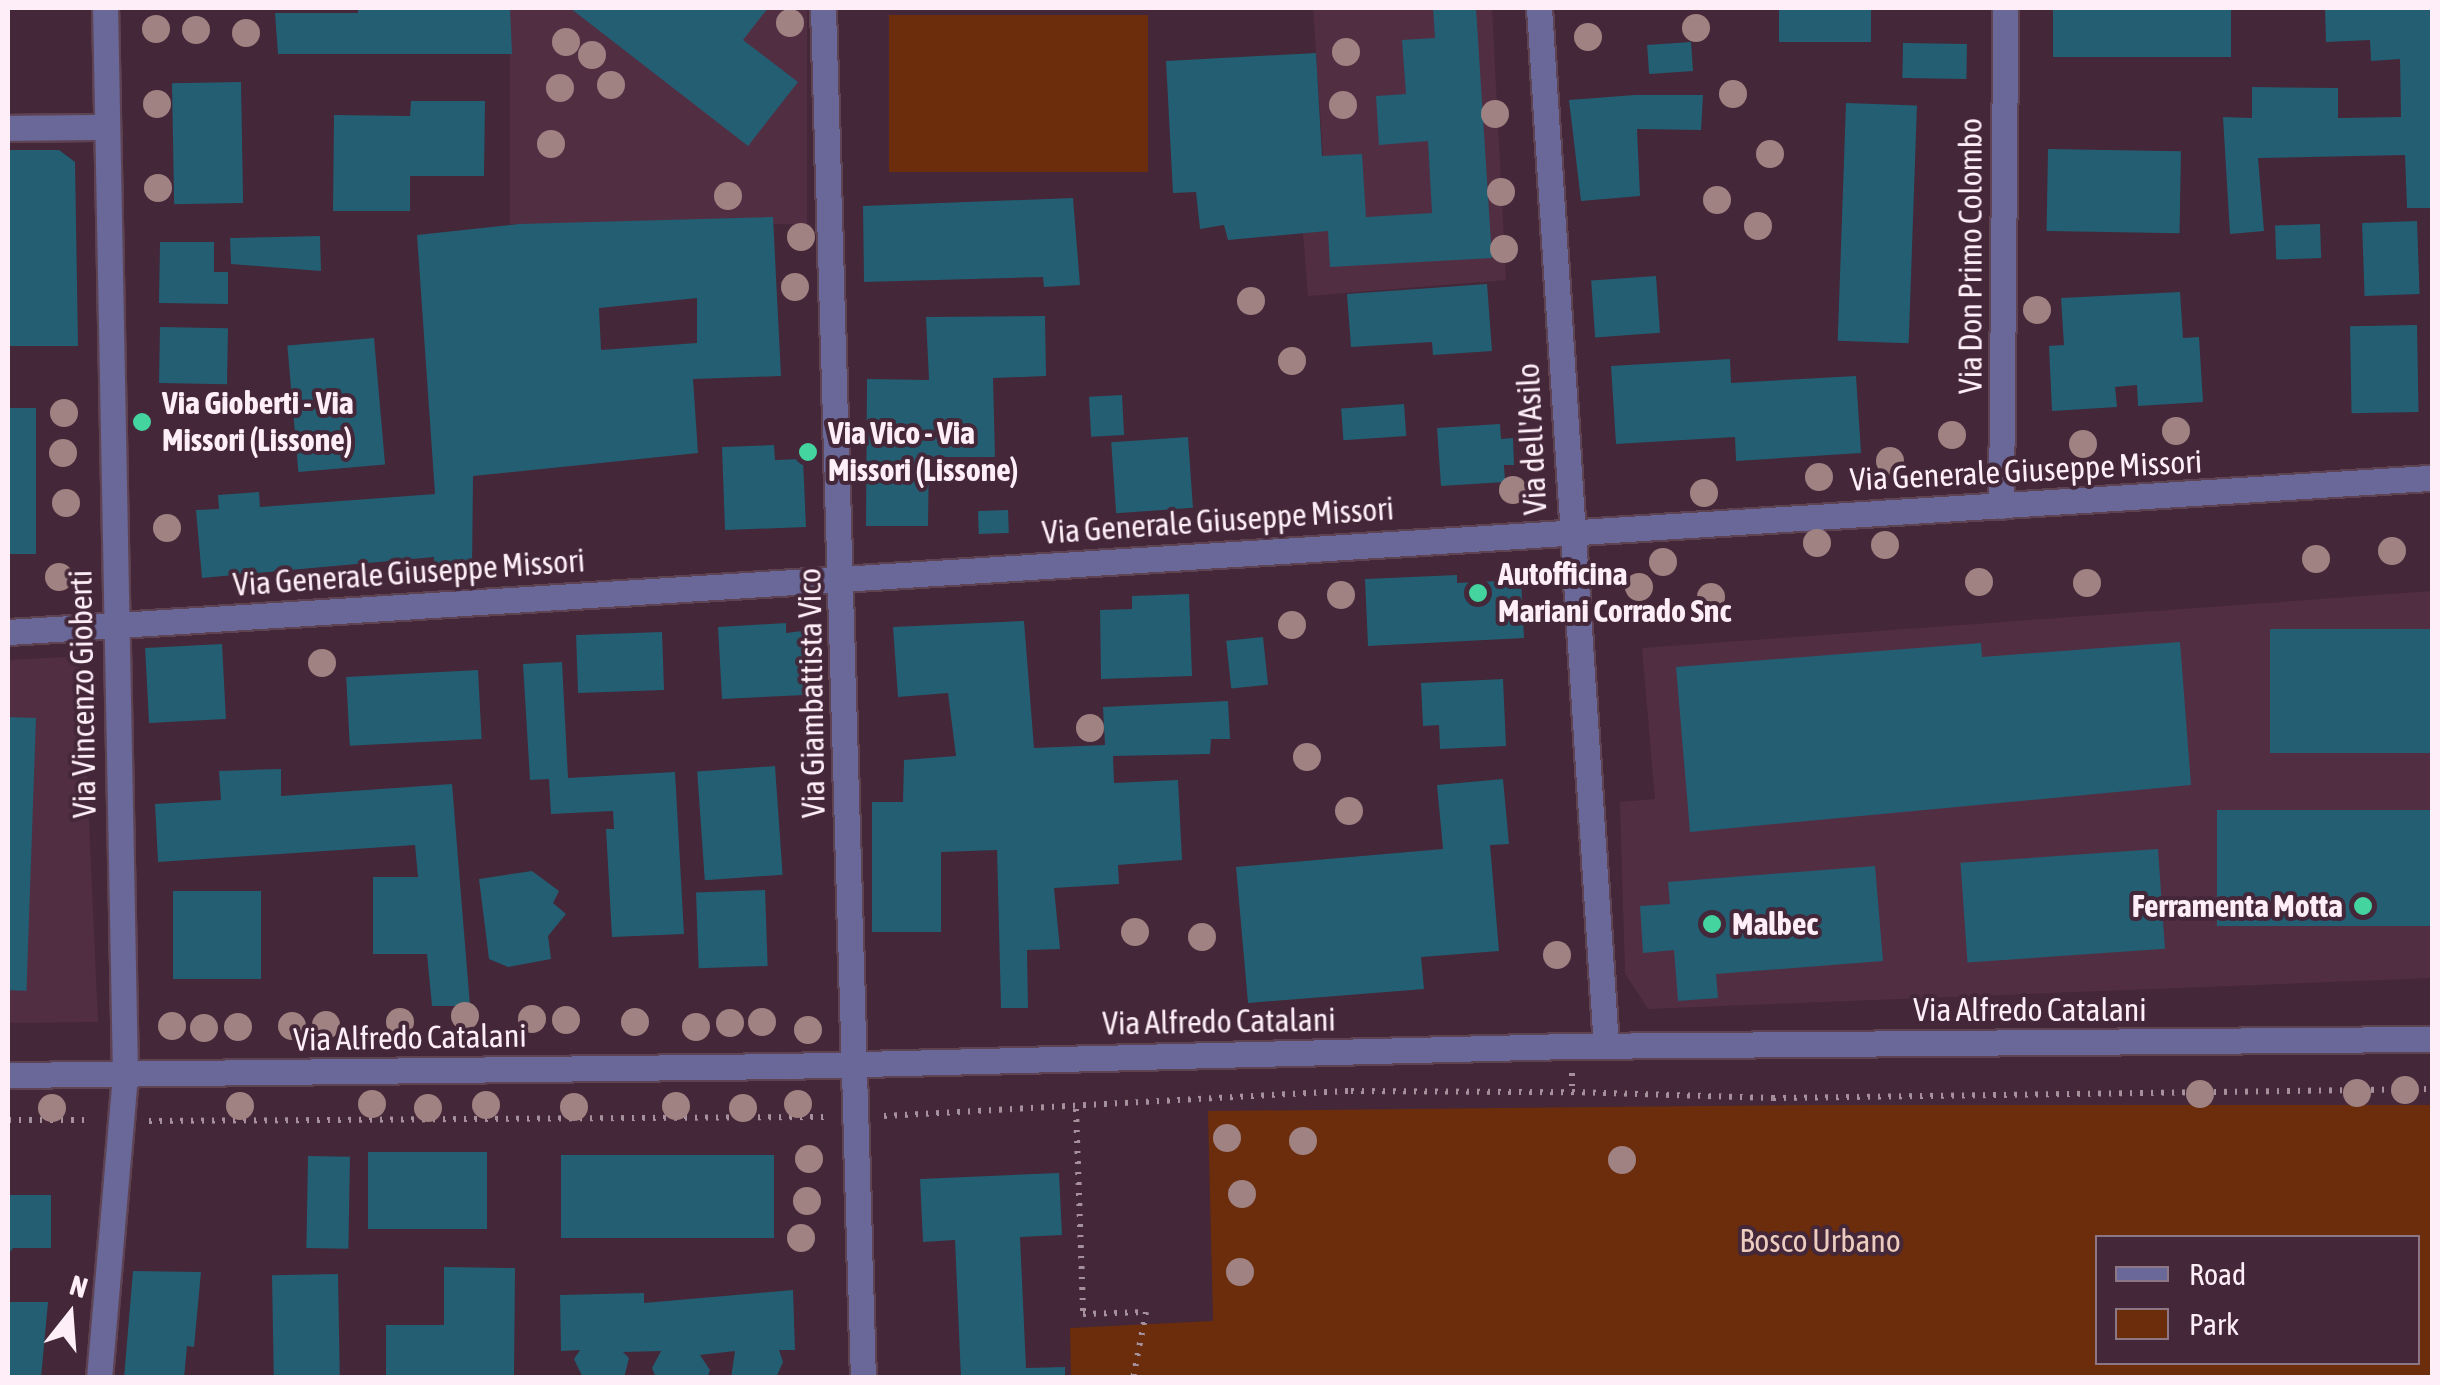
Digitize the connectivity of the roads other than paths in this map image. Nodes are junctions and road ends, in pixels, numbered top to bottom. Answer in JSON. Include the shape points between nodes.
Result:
{"nodes":[{"id":1,"x":105,"y":8,"type":"edge"},
{"id":2,"x":823,"y":8,"type":"edge"},
{"id":3,"x":1540,"y":8,"type":"edge"},
{"id":4,"x":2005,"y":8,"type":"edge"},
{"id":5,"x":106,"y":127,"type":"junction"},
{"id":6,"x":8,"y":128,"type":"edge"},
{"id":7,"x":2432,"y":478,"type":"edge"},
{"id":8,"x":2002,"y":506,"type":"junction"},
{"id":9,"x":1570,"y":530,"type":"junction"},
{"id":10,"x":841,"y":577,"type":"junction"},
{"id":11,"x":113,"y":626,"type":"junction"},
{"id":12,"x":8,"y":632,"type":"edge"},
{"id":13,"x":2432,"y":1039,"type":"edge"},
{"id":14,"x":1606,"y":1046,"type":"junction"},
{"id":15,"x":852,"y":1064,"type":"junction"},
{"id":16,"x":125,"y":1074,"type":"junction"},
{"id":17,"x":8,"y":1075,"type":"edge"},
{"id":18,"x":98,"y":1378,"type":"edge"},
{"id":19,"x":863,"y":1378,"type":"edge"}],
"edges":[{"from":1,"to":5,"type":"street","name":"Via Vincenzo Gioberti"},
{"from":2,"to":10,"type":"street","name":"Via Giambattista Vico"},
{"from":3,"to":9,"type":"street","name":"Via dell'Asilo"},
{"from":4,"to":8,"type":"street","name":"Via Don Primo Colombo"},
{"from":5,"to":6,"type":"street"},
{"from":5,"to":11,"type":"street","name":"Via Vincenzo Gioberti"},
{"from":7,"to":8,"type":"street","name":"Via Generale Giuseppe Missori"},
{"from":8,"to":9,"type":"street","name":"Via Generale Giuseppe Missori"},
{"from":9,"to":10,"type":"street","name":"Via Generale Giuseppe Missori"},
{"from":9,"to":14,"type":"street","name":"Via dell'Asilo"},
{"from":10,"to":11,"type":"street","name":"Via Generale Giuseppe Missori"},
{"from":10,"to":15,"type":"street","name":"Via Giambattista Vico"},
{"from":11,"to":12,"type":"street","name":"Via Generale Giuseppe Missori"},
{"from":11,"to":16,"type":"street","name":"Via Vincenzo Gioberti"},
{"from":13,"to":14,"type":"street","name":"Via Alfredo Catalani"},
{"from":14,"to":15,"type":"street","name":"Via Alfredo Catalani"},
{"from":15,"to":16,"type":"street","name":"Via Alfredo Catalani"},
{"from":15,"to":19,"type":"street","name":"Via Giambattista Vico"},
{"from":16,"to":17,"type":"street","name":"Via Alfredo Catalani"},
{"from":16,"to":18,"type":"street","name":"Via Vincenzo Gioberti"}]}
